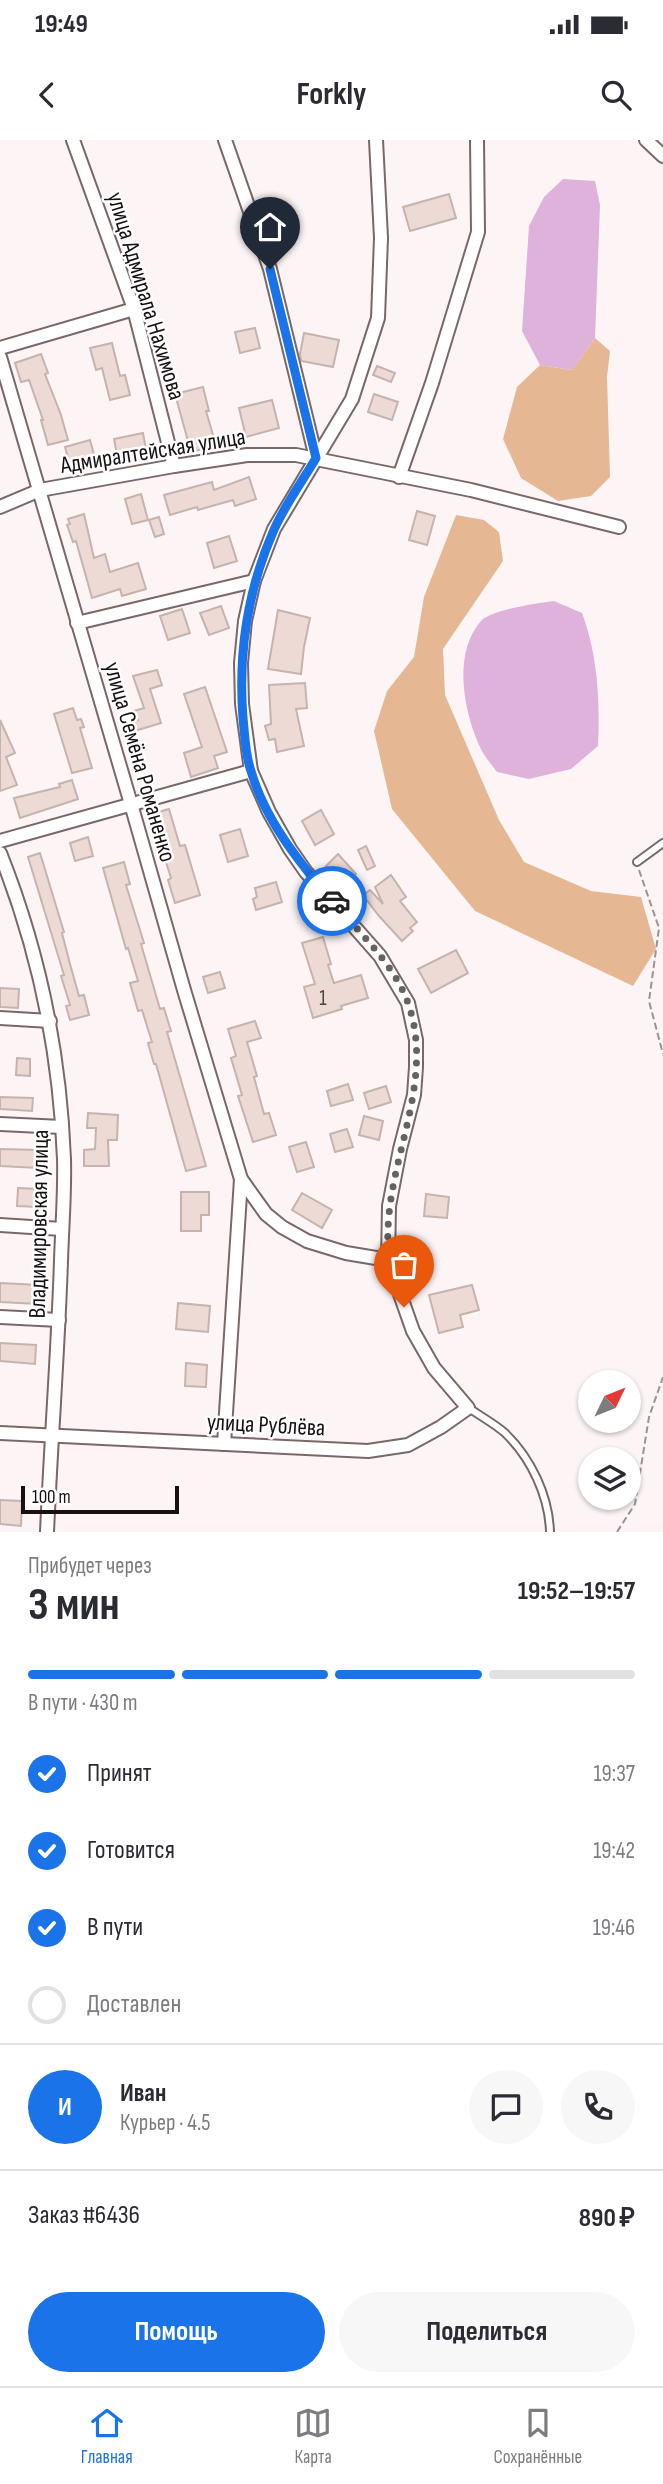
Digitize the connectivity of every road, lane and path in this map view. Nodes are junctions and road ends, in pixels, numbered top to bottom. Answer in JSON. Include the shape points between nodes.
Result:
{"nodes":[{"id":1,"x":73,"y":140,"type":"edge"},
{"id":2,"x":225,"y":140,"type":"edge"},
{"id":3,"x":376,"y":140,"type":"edge"},
{"id":4,"x":477,"y":140,"type":"edge"},
{"id":5,"x":646,"y":140,"type":"edge"},
{"id":6,"x":663,"y":156,"type":"edge"},
{"id":7,"x":134,"y":309,"type":"junction"},
{"id":8,"x":0,"y":348,"type":"edge"},
{"id":9,"x":0,"y":357,"type":"edge"},
{"id":10,"x":316,"y":458,"type":"junction"},
{"id":11,"x":174,"y":466,"type":"junction"},
{"id":12,"x":399,"y":477,"type":"junction"},
{"id":13,"x":40,"y":490,"type":"junction"},
{"id":14,"x":0,"y":507,"type":"edge"},
{"id":15,"x":619,"y":527,"type":"dead end"},
{"id":16,"x":254,"y":581,"type":"junction"},
{"id":17,"x":77,"y":623,"type":"junction"},
{"id":18,"x":251,"y":771,"type":"junction"},
{"id":19,"x":131,"y":804,"type":"junction"},
{"id":20,"x":0,"y":841,"type":"edge"},
{"id":21,"x":663,"y":843,"type":"edge"},
{"id":22,"x":0,"y":853,"type":"edge"},
{"id":23,"x":637,"y":862,"type":"joint"},
{"id":24,"x":0,"y":1018,"type":"edge"},
{"id":25,"x":50,"y":1021,"type":"junction"},
{"id":26,"x":663,"y":1054,"type":"edge"},
{"id":27,"x":0,"y":1124,"type":"edge"},
{"id":28,"x":62,"y":1127,"type":"junction"},
{"id":29,"x":241,"y":1178,"type":"junction"},
{"id":30,"x":0,"y":1225,"type":"edge"},
{"id":31,"x":62,"y":1229,"type":"junction"},
{"id":32,"x":388,"y":1261,"type":"junction"},
{"id":33,"x":0,"y":1317,"type":"edge"},
{"id":34,"x":59,"y":1320,"type":"junction"},
{"id":35,"x":663,"y":1377,"type":"edge"},
{"id":36,"x":468,"y":1408,"type":"junction"},
{"id":37,"x":0,"y":1433,"type":"edge"},
{"id":38,"x":52,"y":1436,"type":"junction"},
{"id":39,"x":224,"y":1444,"type":"junction"},
{"id":40,"x":47,"y":1532,"type":"edge"},
{"id":41,"x":550,"y":1532,"type":"edge"},
{"id":42,"x":617,"y":1532,"type":"edge"}],
"edges":[{"from":1,"to":7,"type":"street","name":"улица Адмирала Нахимова"},
{"from":2,"to":10,"type":"street","via":[[270,269]]},
{"from":3,"to":10,"type":"street","via":[[381,238],[378,318],[352,399]]},
{"from":4,"to":12,"type":"street","via":[[478,232]]},
{"from":5,"to":6,"type":"street"},
{"from":7,"to":8,"type":"street"},
{"from":7,"to":11,"type":"street","name":"улица Адмирала Нахимова"},
{"from":9,"to":13,"type":"street","name":"улица Семёна Романенко"},
{"from":10,"to":11,"type":"street","name":"Адмиралтейская улица","via":[[247,455]]},
{"from":10,"to":12,"type":"street","name":"Адмиралтейская улица"},
{"from":10,"to":16,"type":"street","via":[[274,529]]},
{"from":11,"to":13,"type":"street","name":"Адмиралтейская улица"},
{"from":12,"to":15,"type":"street","name":"Адмиралтейская улица"},
{"from":13,"to":14,"type":"street","name":"Адмиралтейская улица"},
{"from":13,"to":17,"type":"street","name":"улица Семёна Романенко"},
{"from":16,"to":17,"type":"street"},
{"from":16,"to":18,"type":"street","via":[[241,663]]},
{"from":17,"to":19,"type":"street","name":"улица Семёна Романенко"},
{"from":18,"to":19,"type":"street"},
{"from":18,"to":32,"type":"street","via":[[290,849],[380,956],[408,1003],[416,1040],[416,1077],[389,1206]]},
{"from":19,"to":20,"type":"street"},
{"from":19,"to":29,"type":"street","name":"улица Семёна Романенко"},
{"from":21,"to":23,"type":"lane"},
{"from":22,"to":25,"type":"street","name":"Владимировская улица","via":[[33,947]]},
{"from":23,"to":26,"type":"path","via":[[659,928],[649,1001]]},
{"from":24,"to":25,"type":"street"},
{"from":25,"to":28,"type":"street","name":"Владимировская улица"},
{"from":27,"to":28,"type":"street"},
{"from":28,"to":31,"type":"street","name":"Владимировская улица"},
{"from":29,"to":32,"type":"street","name":"улица Семёна Романенко","via":[[266,1214],[282,1227],[307,1241]]},
{"from":29,"to":39,"type":"street","name":"улица Семёна Романенко"},
{"from":30,"to":31,"type":"street"},
{"from":31,"to":34,"type":"street","name":"Владимировская улица"},
{"from":32,"to":36,"type":"street","via":[[413,1331],[434,1368]]},
{"from":33,"to":34,"type":"street"},
{"from":34,"to":38,"type":"street","name":"Владимировская улица"},
{"from":35,"to":42,"type":"path","via":[[649,1417],[635,1504]]},
{"from":36,"to":39,"type":"street","name":"улица Рублёва","via":[[408,1445],[368,1451]]},
{"from":36,"to":41,"type":"lane","via":[[504,1432],[526,1456],[540,1488]]},
{"from":37,"to":38,"type":"street","name":"улица Рублёва"},
{"from":38,"to":39,"type":"street","name":"улица Рублёва"},
{"from":38,"to":40,"type":"street","name":"Владимировская улица"}]}
